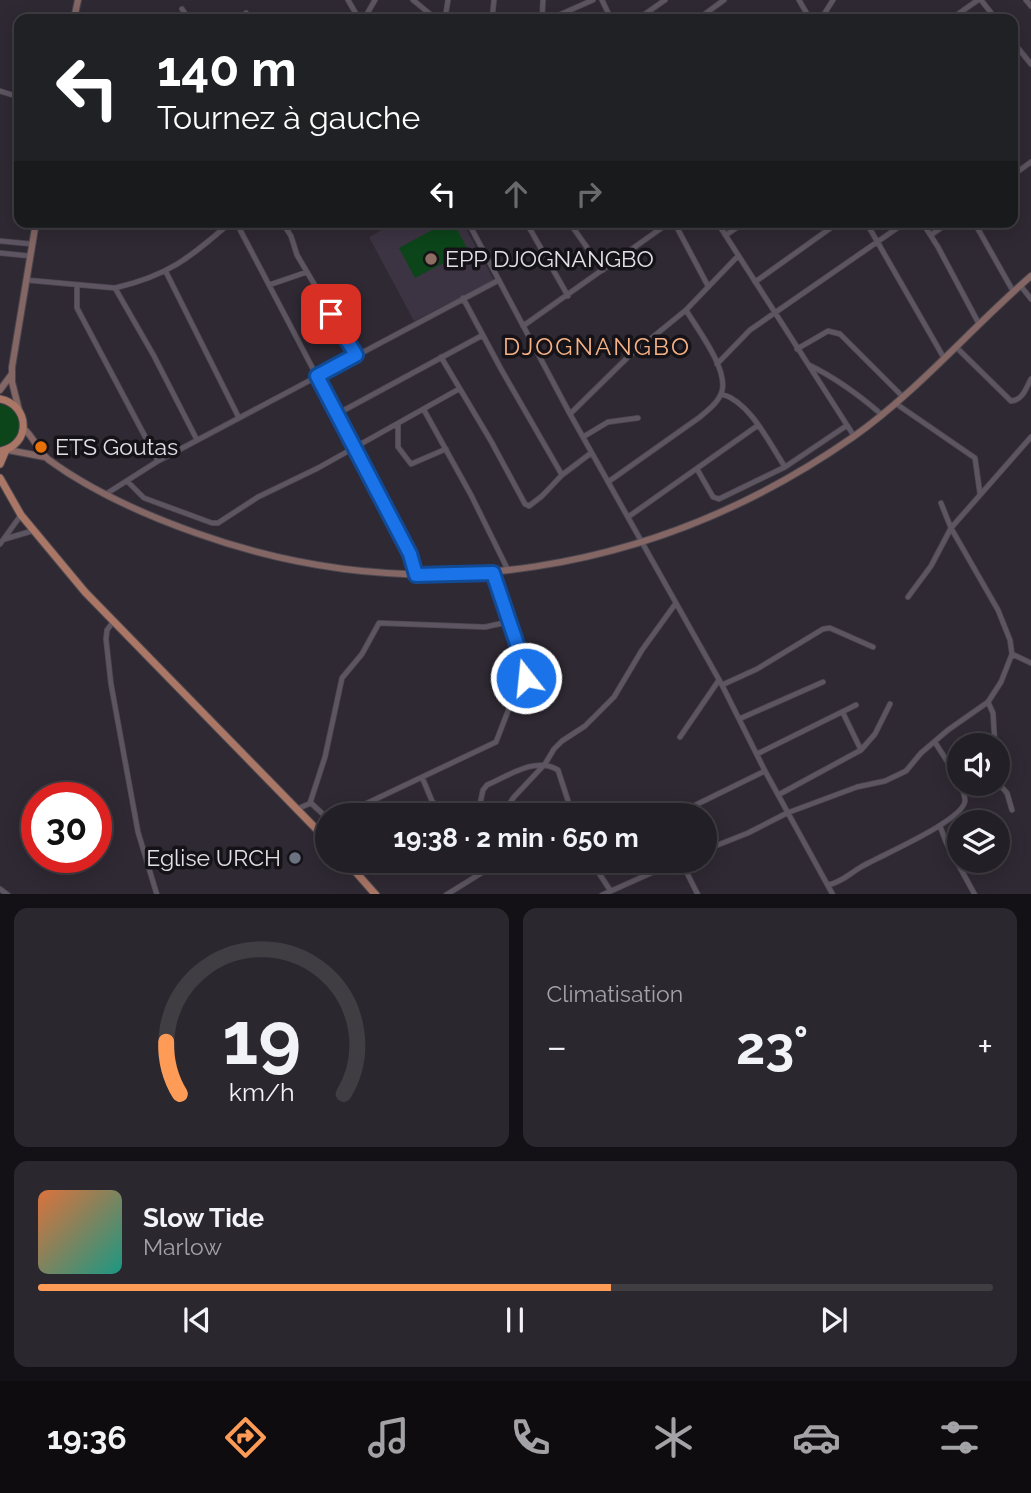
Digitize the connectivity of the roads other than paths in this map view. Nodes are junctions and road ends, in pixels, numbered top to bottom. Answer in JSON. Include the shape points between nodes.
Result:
{"nodes":[{"id":1,"x":413,"y":0,"type":"edge"},
{"id":2,"x":593,"y":0,"type":"edge"},
{"id":3,"x":665,"y":0,"type":"edge"},
{"id":4,"x":724,"y":0,"type":"edge"},
{"id":5,"x":980,"y":0,"type":"edge"},
{"id":6,"x":1027,"y":0,"type":"edge"},
{"id":7,"x":1031,"y":6,"type":"edge"},
{"id":8,"x":182,"y":9,"type":"dead end"},
{"id":9,"x":186,"y":14,"type":"edge"},
{"id":10,"x":430,"y":14,"type":"edge"},
{"id":11,"x":561,"y":14,"type":"edge"},
{"id":12,"x":645,"y":14,"type":"edge"},
{"id":13,"x":705,"y":14,"type":"edge"},
{"id":14,"x":959,"y":14,"type":"edge"},
{"id":15,"x":992,"y":14,"type":"edge"},
{"id":16,"x":1018,"y":49,"type":"edge"},
{"id":17,"x":1031,"y":64,"type":"edge"},
{"id":18,"x":35,"y":228,"type":"edge"},
{"id":19,"x":224,"y":228,"type":"edge"},
{"id":20,"x":239,"y":228,"type":"edge"},
{"id":21,"x":285,"y":228,"type":"edge"},
{"id":22,"x":471,"y":228,"type":"edge"},
{"id":23,"x":529,"y":228,"type":"edge"},
{"id":24,"x":573,"y":228,"type":"edge"},
{"id":25,"x":663,"y":228,"type":"edge"},
{"id":26,"x":675,"y":228,"type":"edge"},
{"id":27,"x":722,"y":228,"type":"edge"},
{"id":28,"x":736,"y":228,"type":"edge"},
{"id":29,"x":831,"y":228,"type":"edge"},
{"id":30,"x":870,"y":228,"type":"edge"},
{"id":31,"x":897,"y":228,"type":"edge"},
{"id":32,"x":926,"y":228,"type":"edge"},
{"id":33,"x":941,"y":228,"type":"edge"},
{"id":34,"x":977,"y":228,"type":"edge"},
{"id":35,"x":726,"y":235,"type":"junction"},
{"id":36,"x":931,"y":235,"type":"junction"},
{"id":37,"x":0,"y":241,"type":"edge"},
{"id":38,"x":878,"y":241,"type":"junction"},
{"id":39,"x":32,"y":244,"type":"junction"},
{"id":40,"x":0,"y":253,"type":"edge"},
{"id":41,"x":30,"y":256,"type":"junction"},
{"id":42,"x":738,"y":256,"type":"junction"},
{"id":43,"x":603,"y":270,"type":"junction"},
{"id":44,"x":166,"y":272,"type":"junction"},
{"id":45,"x":307,"y":272,"type":"junction"},
{"id":46,"x":1031,"y":276,"type":"edge"},
{"id":47,"x":26,"y":280,"type":"junction"},
{"id":48,"x":499,"y":281,"type":"junction"},
{"id":49,"x":755,"y":282,"type":"junction"},
{"id":50,"x":76,"y":285,"type":"junction"},
{"id":51,"x":269,"y":285,"type":"junction"},
{"id":52,"x":1020,"y":285,"type":"junction"},
{"id":53,"x":708,"y":286,"type":"junction"},
{"id":54,"x":115,"y":288,"type":"junction"},
{"id":55,"x":1013,"y":292,"type":"junction"},
{"id":56,"x":568,"y":296,"type":"junction"},
{"id":57,"x":463,"y":298,"type":"junction"},
{"id":58,"x":1031,"y":299,"type":"edge"},
{"id":59,"x":687,"y":310,"type":"junction"},
{"id":60,"x":774,"y":313,"type":"junction"},
{"id":61,"x":979,"y":324,"type":"junction"},
{"id":62,"x":523,"y":326,"type":"junction"},
{"id":63,"x":483,"y":335,"type":"junction"},
{"id":64,"x":956,"y":346,"type":"junction"},
{"id":65,"x":797,"y":349,"type":"junction"},
{"id":66,"x":356,"y":355,"type":"junction"},
{"id":67,"x":441,"y":357,"type":"junction"},
{"id":68,"x":943,"y":358,"type":"junction"},
{"id":69,"x":717,"y":364,"type":"junction"},
{"id":70,"x":808,"y":365,"type":"junction"},
{"id":71,"x":11,"y":375,"type":"junction"},
{"id":72,"x":317,"y":376,"type":"junction"},
{"id":73,"x":1031,"y":379,"type":"edge"},
{"id":74,"x":459,"y":389,"type":"junction"},
{"id":75,"x":0,"y":390,"type":"edge"},
{"id":76,"x":722,"y":394,"type":"junction"},
{"id":77,"x":902,"y":396,"type":"junction"},
{"id":78,"x":0,"y":399,"type":"edge"},
{"id":79,"x":894,"y":403,"type":"junction"},
{"id":80,"x":19,"y":410,"type":"junction"},
{"id":81,"x":424,"y":410,"type":"junction"},
{"id":82,"x":337,"y":414,"type":"junction"},
{"id":83,"x":570,"y":414,"type":"junction"},
{"id":84,"x":881,"y":414,"type":"junction"},
{"id":85,"x":239,"y":418,"type":"junction"},
{"id":86,"x":638,"y":418,"type":"dead end"},
{"id":87,"x":398,"y":424,"type":"junction"},
{"id":88,"x":757,"y":426,"type":"junction"},
{"id":89,"x":846,"y":426,"type":"junction"},
{"id":90,"x":24,"y":429,"type":"junction"},
{"id":91,"x":854,"y":436,"type":"junction"},
{"id":92,"x":583,"y":437,"type":"junction"},
{"id":93,"x":1031,"y":437,"type":"edge"},
{"id":94,"x":197,"y":440,"type":"junction"},
{"id":95,"x":354,"y":447,"type":"junction"},
{"id":96,"x":446,"y":449,"type":"junction"},
{"id":97,"x":4,"y":450,"type":"edge"},
{"id":98,"x":592,"y":453,"type":"junction"},
{"id":99,"x":45,"y":457,"type":"junction"},
{"id":100,"x":158,"y":461,"type":"junction"},
{"id":101,"x":0,"y":464,"type":"edge"},
{"id":102,"x":785,"y":467,"type":"junction"},
{"id":103,"x":697,"y":469,"type":"junction"},
{"id":104,"x":562,"y":475,"type":"junction"},
{"id":105,"x":0,"y":478,"type":"edge"},
{"id":106,"x":127,"y":481,"type":"junction"},
{"id":107,"x":608,"y":482,"type":"junction"},
{"id":108,"x":106,"y":494,"type":"junction"},
{"id":109,"x":979,"y":494,"type":"junction"},
{"id":110,"x":941,"y":503,"type":"dead end"},
{"id":111,"x":21,"y":515,"type":"junction"},
{"id":112,"x":628,"y":517,"type":"junction"},
{"id":113,"x":951,"y":528,"type":"junction"},
{"id":114,"x":32,"y":531,"type":"junction"},
{"id":115,"x":2,"y":541,"type":"edge"},
{"id":116,"x":642,"y":543,"type":"junction"},
{"id":117,"x":509,"y":571,"type":"junction"},
{"id":118,"x":493,"y":573,"type":"junction"},
{"id":119,"x":416,"y":575,"type":"junction"},
{"id":120,"x":908,"y":597,"type":"dead end"},
{"id":121,"x":676,"y":603,"type":"junction"},
{"id":122,"x":113,"y":622,"type":"junction"},
{"id":123,"x":508,"y":622,"type":"junction"},
{"id":124,"x":873,"y":647,"type":"dead end"},
{"id":125,"x":1012,"y":653,"type":"junction"},
{"id":126,"x":1031,"y":663,"type":"edge"},
{"id":127,"x":720,"y":682,"type":"junction"},
{"id":128,"x":823,"y":682,"type":"dead end"},
{"id":129,"x":988,"y":702,"type":"junction"},
{"id":130,"x":890,"y":704,"type":"dead end"},
{"id":131,"x":856,"y":705,"type":"dead end"},
{"id":132,"x":843,"y":713,"type":"junction"},
{"id":133,"x":739,"y":719,"type":"junction"},
{"id":134,"x":994,"y":733,"type":"edge"},
{"id":135,"x":680,"y":737,"type":"dead end"},
{"id":136,"x":935,"y":742,"type":"junction"},
{"id":137,"x":861,"y":750,"type":"junction"},
{"id":138,"x":757,"y":754,"type":"junction"},
{"id":139,"x":545,"y":764,"type":"junction"},
{"id":140,"x":765,"y":771,"type":"junction"},
{"id":141,"x":422,"y":777,"type":"junction"},
{"id":142,"x":778,"y":795,"type":"junction"},
{"id":143,"x":1008,"y":796,"type":"edge"},
{"id":144,"x":310,"y":803,"type":"junction"},
{"id":145,"x":367,"y":803,"type":"edge"},
{"id":146,"x":434,"y":803,"type":"edge"},
{"id":147,"x":480,"y":803,"type":"edge"},
{"id":148,"x":510,"y":803,"type":"edge"},
{"id":149,"x":569,"y":803,"type":"edge"},
{"id":150,"x":700,"y":803,"type":"edge"},
{"id":151,"x":315,"y":807,"type":"edge"},
{"id":152,"x":297,"y":809,"type":"junction"},
{"id":153,"x":1012,"y":810,"type":"dead end"},
{"id":154,"x":787,"y":813,"type":"junction"},
{"id":155,"x":940,"y":825,"type":"junction"},
{"id":156,"x":315,"y":828,"type":"edge"},
{"id":157,"x":717,"y":845,"type":"edge"},
{"id":158,"x":357,"y":873,"type":"edge"},
{"id":159,"x":481,"y":873,"type":"edge"},
{"id":160,"x":599,"y":873,"type":"edge"},
{"id":161,"x":651,"y":873,"type":"edge"},
{"id":162,"x":687,"y":873,"type":"edge"},
{"id":163,"x":828,"y":885,"type":"junction"},
{"id":164,"x":0,"y":889,"type":"edge"},
{"id":165,"x":610,"y":890,"type":"junction"},
{"id":166,"x":8,"y":894,"type":"edge"},
{"id":167,"x":157,"y":894,"type":"edge"},
{"id":168,"x":376,"y":894,"type":"edge"},
{"id":169,"x":446,"y":894,"type":"edge"},
{"id":170,"x":602,"y":894,"type":"edge"},
{"id":171,"x":698,"y":894,"type":"edge"},
{"id":172,"x":833,"y":894,"type":"edge"},
{"id":173,"x":975,"y":894,"type":"edge"}],
"edges":[{"from":1,"to":10,"type":"street"},
{"from":2,"to":11,"type":"street"},
{"from":3,"to":12,"type":"street"},
{"from":4,"to":13,"type":"street"},
{"from":5,"to":14,"type":"street"},
{"from":5,"to":15,"type":"street"},
{"from":6,"to":7,"type":"street"},
{"from":8,"to":9,"type":"street"},
{"from":16,"to":17,"type":"street"},
{"from":18,"to":39,"type":"main road"},
{"from":19,"to":44,"type":"street"},
{"from":20,"to":51,"type":"street"},
{"from":21,"to":45,"type":"street"},
{"from":22,"to":48,"type":"street"},
{"from":23,"to":56,"type":"street"},
{"from":24,"to":43,"type":"street"},
{"from":25,"to":43,"type":"street"},
{"from":26,"to":53,"type":"street"},
{"from":27,"to":35,"type":"street"},
{"from":28,"to":35,"type":"street"},
{"from":29,"to":49,"type":"street"},
{"from":30,"to":38,"type":"street"},
{"from":31,"to":38,"type":"street"},
{"from":32,"to":36,"type":"street"},
{"from":33,"to":36,"type":"street"},
{"from":34,"to":55,"type":"street"},
{"from":35,"to":42,"type":"street"},
{"from":36,"to":61,"type":"street"},
{"from":37,"to":39,"type":"street"},
{"from":38,"to":60,"type":"street"},
{"from":38,"to":68,"type":"street"},
{"from":39,"to":41,"type":"main road"},
{"from":40,"to":41,"type":"street"},
{"from":41,"to":47,"type":"main road"},
{"from":42,"to":49,"type":"street"},
{"from":42,"to":53,"type":"street"},
{"from":43,"to":56,"type":"street"},
{"from":44,"to":54,"type":"street"},
{"from":44,"to":85,"type":"street"},
{"from":45,"to":51,"type":"street"},
{"from":45,"to":66,"type":"street"},
{"from":46,"to":52,"type":"main road"},
{"from":47,"to":50,"type":"street"},
{"from":47,"to":71,"type":"main road"},
{"from":48,"to":57,"type":"street"},
{"from":48,"to":62,"type":"street"},
{"from":49,"to":60,"type":"street"},
{"from":50,"to":54,"type":"street"},
{"from":50,"to":100,"type":"street","via":[[77,308]]},
{"from":51,"to":72,"type":"street"},
{"from":52,"to":55,"type":"main road"},
{"from":52,"to":58,"type":"street"},
{"from":53,"to":59,"type":"street"},
{"from":54,"to":94,"type":"street"},
{"from":55,"to":61,"type":"main road"},
{"from":56,"to":62,"type":"street"},
{"from":57,"to":63,"type":"street"},
{"from":57,"to":66,"type":"street"},
{"from":59,"to":69,"type":"street"},
{"from":59,"to":83,"type":"street"},
{"from":60,"to":65,"type":"street"},
{"from":60,"to":69,"type":"street"},
{"from":61,"to":64,"type":"main road"},
{"from":62,"to":83,"type":"street"},
{"from":63,"to":67,"type":"street"},
{"from":63,"to":104,"type":"street"},
{"from":64,"to":68,"type":"main road"},
{"from":64,"to":73,"type":"street","via":[[1011,401],[1021,397]]},
{"from":65,"to":70,"type":"street"},
{"from":65,"to":77,"type":"street","via":[[828,331],[840,334]]},
{"from":66,"to":72,"type":"street"},
{"from":67,"to":74,"type":"street"},
{"from":67,"to":82,"type":"street"},
{"from":68,"to":77,"type":"main road"},
{"from":69,"to":76,"type":"street"},
{"from":70,"to":84,"type":"street"},
{"from":70,"to":89,"type":"street"},
{"from":71,"to":75,"type":"main road"},
{"from":71,"to":80,"type":"main road"},
{"from":72,"to":82,"type":"street"},
{"from":72,"to":85,"type":"street"},
{"from":74,"to":81,"type":"street"},
{"from":74,"to":104,"type":"street","via":[[525,504],[537,501]]},
{"from":76,"to":88,"type":"street","via":[[743,406]]},
{"from":76,"to":107,"type":"street","via":[[700,417]]},
{"from":77,"to":79,"type":"main road"},
{"from":78,"to":80,"type":"main road"},
{"from":79,"to":84,"type":"main road"},
{"from":79,"to":109,"type":"street","via":[[975,458]]},
{"from":80,"to":90,"type":"main road"},
{"from":81,"to":87,"type":"street"},
{"from":81,"to":96,"type":"street"},
{"from":82,"to":95,"type":"street"},
{"from":83,"to":92,"type":"street"},
{"from":84,"to":91,"type":"main road"},
{"from":85,"to":94,"type":"street"},
{"from":86,"to":92,"type":"street","via":[[608,422]]},
{"from":87,"to":95,"type":"street"},
{"from":87,"to":96,"type":"street","via":[[398,447],[411,464]]},
{"from":88,"to":102,"type":"street"},
{"from":88,"to":103,"type":"street"},
{"from":89,"to":91,"type":"street"},
{"from":89,"to":102,"type":"street"},
{"from":90,"to":97,"type":"main road","via":[[15,445]]},
{"from":90,"to":99,"type":"main road"},
{"from":91,"to":116,"type":"main road","via":[[786,480],[711,517]]},
{"from":92,"to":98,"type":"street"},
{"from":93,"to":109,"type":"street"},
{"from":94,"to":100,"type":"street"},
{"from":95,"to":106,"type":"street","via":[[215,523],[144,498]]},
{"from":95,"to":119,"type":"street","via":[[410,554]]},
{"from":96,"to":117,"type":"street"},
{"from":97,"to":99,"type":"main road"},
{"from":97,"to":101,"type":"main road"},
{"from":98,"to":104,"type":"street"},
{"from":98,"to":107,"type":"street"},
{"from":99,"to":108,"type":"main road"},
{"from":100,"to":106,"type":"street"},
{"from":102,"to":103,"type":"street","via":[[719,499],[713,497]]},
{"from":103,"to":112,"type":"street"},
{"from":105,"to":111,"type":"main road"},
{"from":106,"to":108,"type":"street"},
{"from":107,"to":112,"type":"street"},
{"from":108,"to":119,"type":"main road","via":[[158,519],[251,551],[334,568]]},
{"from":109,"to":113,"type":"street"},
{"from":110,"to":113,"type":"street"},
{"from":111,"to":114,"type":"main road"},
{"from":111,"to":115,"type":"street"},
{"from":112,"to":116,"type":"street"},
{"from":113,"to":120,"type":"street"},
{"from":113,"to":125,"type":"street","via":[[998,610]]},
{"from":114,"to":115,"type":"street"},
{"from":114,"to":122,"type":"main road"},
{"from":116,"to":117,"type":"main road"},
{"from":116,"to":121,"type":"street"},
{"from":117,"to":118,"type":"main road"},
{"from":118,"to":119,"type":"main road"},
{"from":118,"to":123,"type":"street"},
{"from":121,"to":127,"type":"street"},
{"from":121,"to":139,"type":"street","via":[[614,697],[562,741]]},
{"from":122,"to":152,"type":"main road"},
{"from":122,"to":167,"type":"street","via":[[106,639],[108,666],[138,832]]},
{"from":123,"to":141,"type":"street","via":[[526,676],[497,740]]},
{"from":123,"to":144,"type":"street","via":[[485,626],[379,624],[342,678]]},
{"from":124,"to":127,"type":"street","via":[[830,628],[822,629],[757,669]]},
{"from":125,"to":126,"type":"street"},
{"from":125,"to":129,"type":"street"},
{"from":127,"to":133,"type":"street"},
{"from":127,"to":135,"type":"street"},
{"from":128,"to":133,"type":"street"},
{"from":129,"to":134,"type":"street"},
{"from":129,"to":136,"type":"street"},
{"from":130,"to":137,"type":"street"},
{"from":131,"to":132,"type":"street"},
{"from":132,"to":137,"type":"street"},
{"from":132,"to":138,"type":"street"},
{"from":133,"to":138,"type":"street"},
{"from":136,"to":154,"type":"street","via":[[906,771]]},
{"from":136,"to":155,"type":"street","via":[[965,800],[963,807]]},
{"from":137,"to":142,"type":"street"},
{"from":138,"to":140,"type":"street"},
{"from":139,"to":147,"type":"street","via":[[487,785]]},
{"from":139,"to":148,"type":"street"},
{"from":139,"to":149,"type":"street","via":[[558,770]]},
{"from":140,"to":142,"type":"street"},
{"from":140,"to":150,"type":"street"},
{"from":141,"to":145,"type":"street"},
{"from":141,"to":146,"type":"street"},
{"from":142,"to":154,"type":"street"},
{"from":143,"to":153,"type":"street"},
{"from":144,"to":151,"type":"street"},
{"from":144,"to":152,"type":"street"},
{"from":152,"to":156,"type":"main road"},
{"from":154,"to":157,"type":"street"},
{"from":154,"to":163,"type":"street"},
{"from":155,"to":163,"type":"street"},
{"from":155,"to":173,"type":"street"},
{"from":158,"to":168,"type":"main road"},
{"from":159,"to":169,"type":"street"},
{"from":160,"to":165,"type":"street"},
{"from":161,"to":165,"type":"street"},
{"from":162,"to":171,"type":"street"},
{"from":163,"to":172,"type":"street"},
{"from":164,"to":166,"type":"street"},
{"from":165,"to":170,"type":"street"}]}
